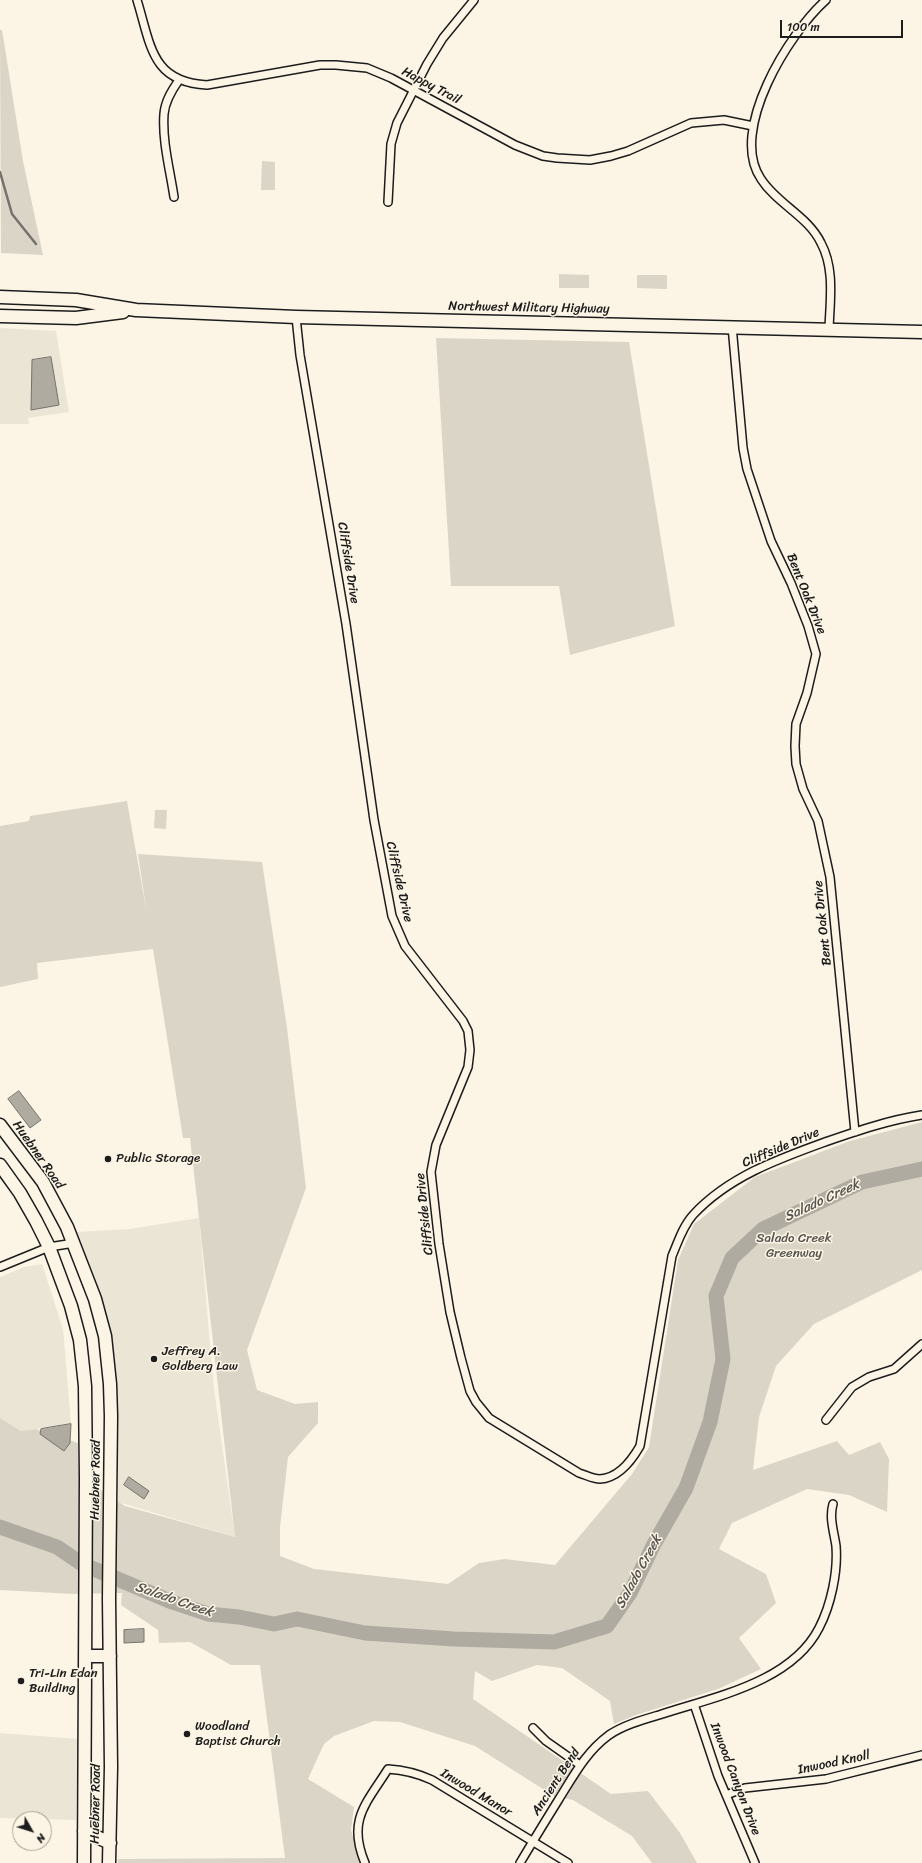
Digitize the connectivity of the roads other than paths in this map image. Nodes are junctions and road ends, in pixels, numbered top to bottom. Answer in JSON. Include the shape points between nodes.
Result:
{"nodes":[{"id":1,"x":137,"y":0,"type":"edge"},
{"id":2,"x":474,"y":0,"type":"edge"},
{"id":3,"x":826,"y":0,"type":"edge"},
{"id":4,"x":179,"y":80,"type":"junction"},
{"id":5,"x":414,"y":90,"type":"junction"},
{"id":6,"x":753,"y":126,"type":"junction"},
{"id":7,"x":174,"y":197,"type":"dead end"},
{"id":8,"x":388,"y":202,"type":"dead end"},
{"id":9,"x":0,"y":297,"type":"edge"},
{"id":10,"x":136,"y":310,"type":"junction"},
{"id":11,"x":0,"y":316,"type":"edge"},
{"id":12,"x":296,"y":317,"type":"junction"},
{"id":13,"x":732,"y":326,"type":"junction"},
{"id":14,"x":829,"y":329,"type":"junction"},
{"id":15,"x":922,"y":332,"type":"edge"},
{"id":16,"x":922,"y":1115,"type":"edge"},
{"id":17,"x":0,"y":1125,"type":"edge"},
{"id":18,"x":855,"y":1132,"type":"junction"},
{"id":19,"x":0,"y":1165,"type":"edge"},
{"id":20,"x":74,"y":1243,"type":"junction"},
{"id":21,"x":49,"y":1247,"type":"junction"},
{"id":22,"x":0,"y":1267,"type":"edge"},
{"id":23,"x":922,"y":1344,"type":"edge"},
{"id":24,"x":826,"y":1420,"type":"dead end"},
{"id":25,"x":833,"y":1504,"type":"dead end"},
{"id":26,"x":85,"y":1656,"type":"junction"},
{"id":27,"x":110,"y":1656,"type":"junction"},
{"id":28,"x":694,"y":1704,"type":"junction"},
{"id":29,"x":533,"y":1728,"type":"dead end"},
{"id":30,"x":922,"y":1755,"type":"edge"},
{"id":31,"x":580,"y":1765,"type":"junction"},
{"id":32,"x":726,"y":1795,"type":"junction"},
{"id":33,"x":84,"y":1831,"type":"junction"},
{"id":34,"x":533,"y":1842,"type":"junction"},
{"id":35,"x":110,"y":1843,"type":"junction"},
{"id":36,"x":84,"y":1863,"type":"edge"},
{"id":37,"x":109,"y":1863,"type":"edge"},
{"id":38,"x":365,"y":1863,"type":"edge"},
{"id":39,"x":520,"y":1863,"type":"edge"},
{"id":40,"x":568,"y":1863,"type":"edge"},
{"id":41,"x":755,"y":1863,"type":"edge"}],
"edges":[{"from":1,"to":4,"type":"street","name":"Happy Trail","via":[[155,58],[161,67]]},
{"from":2,"to":5,"type":"street","via":[[443,38]]},
{"from":3,"to":6,"type":"street","via":[[793,38],[774,69]]},
{"from":4,"to":5,"type":"street","name":"Happy Trail","via":[[207,86],[320,65],[336,65],[366,68]]},
{"from":4,"to":7,"type":"street","via":[[167,101],[164,114]]},
{"from":5,"to":6,"type":"street","name":"Happy Trail","via":[[515,145],[543,156],[557,158],[590,160],[611,156],[691,123],[724,120]]},
{"from":5,"to":8,"type":"street","via":[[393,134]]},
{"from":6,"to":14,"type":"street","via":[[751,148],[754,166],[760,178],[769,190],[811,228],[828,258],[831,282]]},
{"from":9,"to":10,"type":"main road","name":"Northwest Military Highway","via":[[76,300]]},
{"from":10,"to":11,"type":"main road","name":"Northwest Military Highway","via":[[76,318]]},
{"from":10,"to":12,"type":"main road","name":"Northwest Military Highway"},
{"from":12,"to":13,"type":"main road","name":"Northwest Military Highway"},
{"from":12,"to":18,"type":"street","name":"Cliffside Drive","via":[[300,355],[346,624],[374,820],[392,916],[405,946],[468,1031],[468,1068],[436,1145],[431,1172],[450,1312],[460,1358],[476,1402],[489,1418],[579,1473],[601,1479],[614,1475],[634,1457],[640,1446],[672,1256],[692,1216],[721,1191],[758,1168]]},
{"from":13,"to":14,"type":"main road","name":"Northwest Military Highway"},
{"from":13,"to":18,"type":"street","name":"Bent Oak Drive","via":[[747,469],[771,541],[791,583],[816,654],[807,694],[796,724],[794,746],[803,789],[818,821],[830,877]]},
{"from":14,"to":15,"type":"main road","name":"Northwest Military Highway"},
{"from":16,"to":18,"type":"street","name":"Cliffside Drive","via":[[898,1119]]},
{"from":17,"to":20,"type":"main road","name":"Huebner Road","via":[[43,1182]]},
{"from":19,"to":21,"type":"main road","name":"Huebner Road","via":[[27,1204]]},
{"from":20,"to":21,"type":"street"},
{"from":20,"to":27,"type":"main road","name":"Huebner Road","via":[[95,1299],[105,1336],[110,1384]]},
{"from":21,"to":22,"type":"street"},
{"from":21,"to":26,"type":"main road","name":"Huebner Road","via":[[71,1306],[80,1340],[85,1386]]},
{"from":23,"to":24,"type":"street","via":[[894,1369],[869,1377],[852,1387]]},
{"from":25,"to":28,"type":"street","name":"Ancient Bend","via":[[831,1511],[836,1546],[835,1571],[824,1618],[813,1640],[796,1658],[780,1669],[752,1684]]},
{"from":26,"to":27,"type":"main road"},
{"from":26,"to":33,"type":"main road","name":"Huebner Road"},
{"from":27,"to":35,"type":"main road","name":"Huebner Road"},
{"from":28,"to":31,"type":"street","name":"Ancient Bend","via":[[619,1729],[601,1742]]},
{"from":28,"to":32,"type":"street","name":"Inwood Canyon Drive"},
{"from":29,"to":31,"type":"street","via":[[546,1741]]},
{"from":30,"to":32,"type":"street","name":"Inwood Knoll","via":[[826,1779],[745,1788]]},
{"from":31,"to":34,"type":"street","name":"Ancient Bend"},
{"from":32,"to":41,"type":"street","name":"Inwood Canyon Drive"},
{"from":33,"to":35,"type":"main road"},
{"from":33,"to":36,"type":"main road","name":"Huebner Road"},
{"from":34,"to":38,"type":"street","name":"Inwood Manor","via":[[432,1780],[402,1770],[388,1770],[359,1818],[356,1833]]},
{"from":34,"to":39,"type":"street","name":"Ancient Bend"},
{"from":34,"to":40,"type":"street","name":"Inwood Manor"},
{"from":35,"to":37,"type":"main road","name":"Huebner Road"}]}
